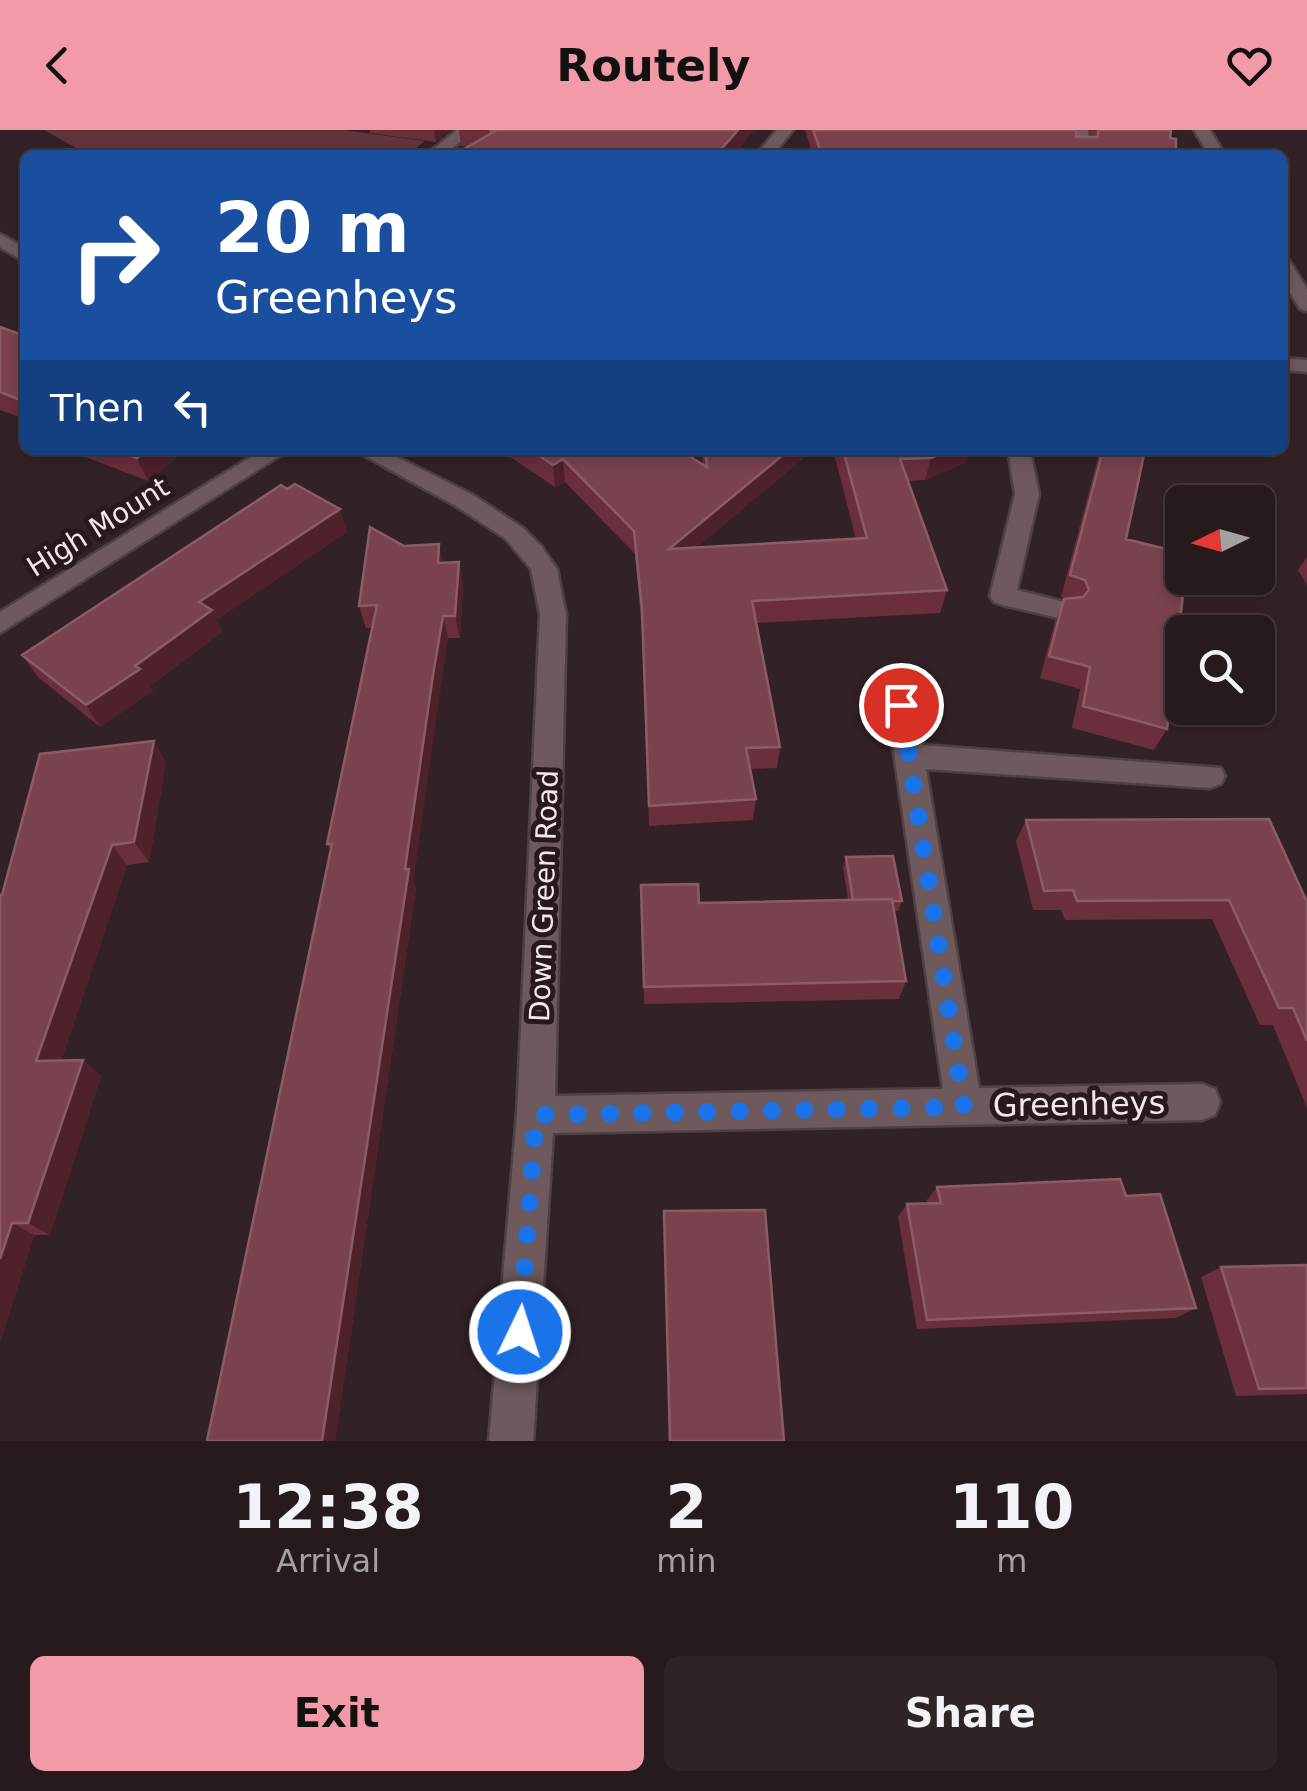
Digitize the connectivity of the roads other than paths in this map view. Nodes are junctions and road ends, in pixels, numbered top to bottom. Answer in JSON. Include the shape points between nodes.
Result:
{"nodes":[{"id":1,"x":467,"y":130,"type":"edge"},
{"id":2,"x":784,"y":130,"type":"edge"},
{"id":3,"x":441,"y":150,"type":"edge"},
{"id":4,"x":768,"y":150,"type":"edge"},
{"id":5,"x":1288,"y":274,"type":"edge"},
{"id":6,"x":1307,"y":305,"type":"edge"},
{"id":7,"x":270,"y":455,"type":"edge"},
{"id":8,"x":375,"y":455,"type":"edge"},
{"id":9,"x":1019,"y":455,"type":"edge"},
{"id":10,"x":1063,"y":610,"type":"edge"},
{"id":11,"x":0,"y":624,"type":"edge"},
{"id":12,"x":901,"y":705,"type":"dead end"},
{"id":13,"x":910,"y":756,"type":"junction"},
{"id":14,"x":1210,"y":776,"type":"dead end"},
{"id":15,"x":1202,"y":1102,"type":"dead end"},
{"id":16,"x":964,"y":1107,"type":"junction"},
{"id":17,"x":536,"y":1115,"type":"junction"},
{"id":18,"x":511,"y":1441,"type":"edge"}],
"edges":[{"from":1,"to":3,"type":"street"},
{"from":2,"to":4,"type":"street"},
{"from":5,"to":6,"type":"street"},
{"from":7,"to":11,"type":"street","name":"High Mount"},
{"from":8,"to":17,"type":"street","name":"Down Green Road","via":[[515,534],[544,568],[553,615]]},
{"from":9,"to":10,"type":"street","via":[[1027,494],[1002,596]]},
{"from":12,"to":13,"type":"street"},
{"from":13,"to":14,"type":"street"},
{"from":13,"to":16,"type":"street"},
{"from":15,"to":16,"type":"street","name":"Greenheys"},
{"from":16,"to":17,"type":"street","name":"Greenheys"},
{"from":17,"to":18,"type":"street","name":"Down Green Road"}]}
